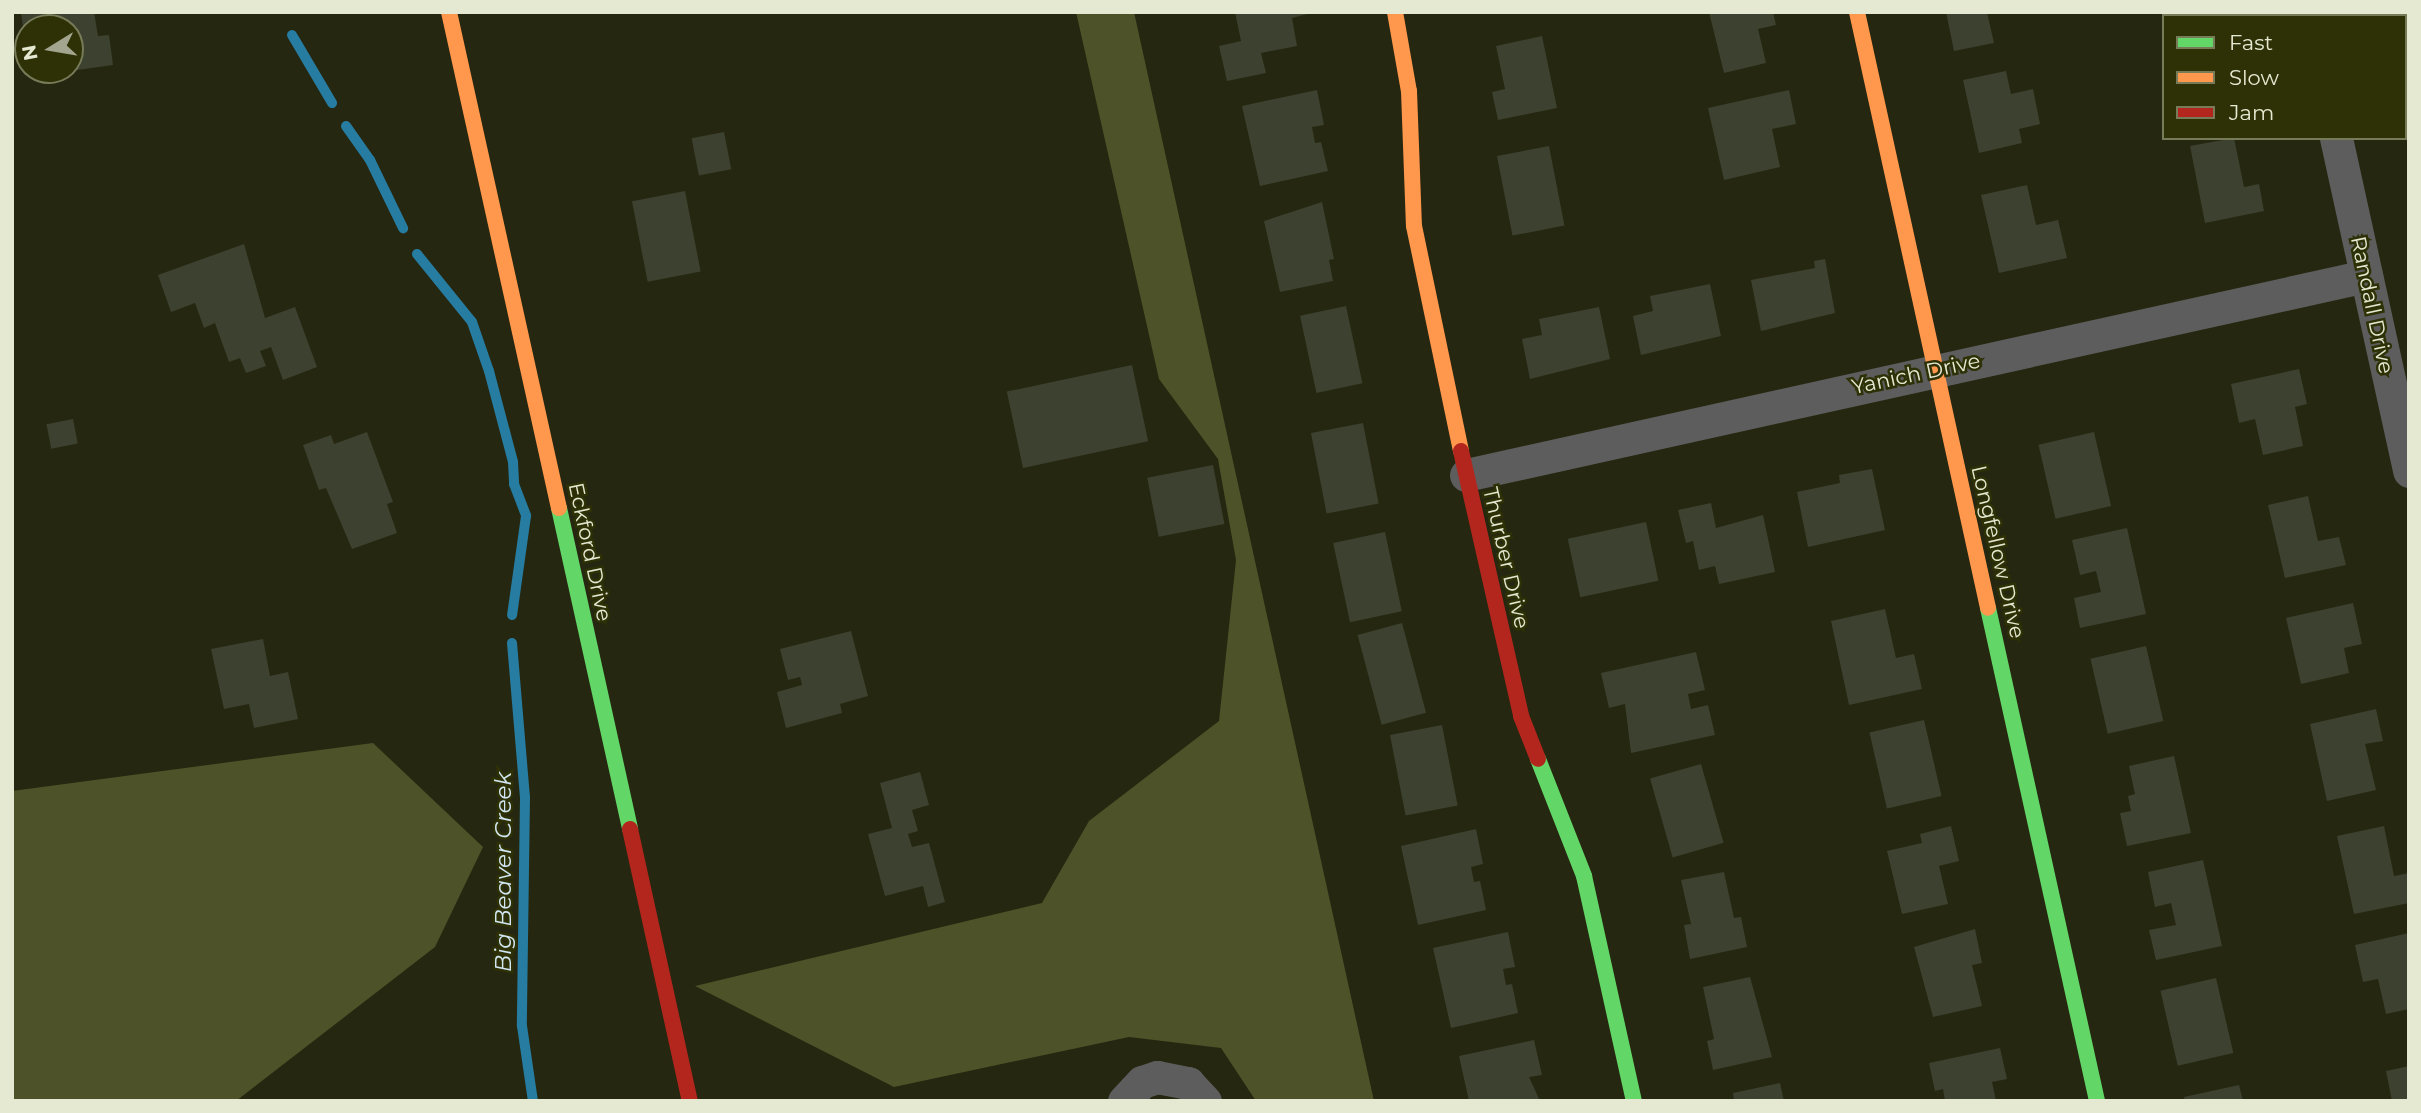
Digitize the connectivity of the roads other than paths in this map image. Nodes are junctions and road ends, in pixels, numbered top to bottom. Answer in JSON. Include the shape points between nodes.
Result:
{"nodes":[{"id":1,"x":449,"y":12,"type":"edge"},
{"id":2,"x":1395,"y":12,"type":"edge"},
{"id":3,"x":1857,"y":12,"type":"edge"},
{"id":4,"x":2336,"y":140,"type":"edge"},
{"id":5,"x":2366,"y":276,"type":"junction"},
{"id":6,"x":1935,"y":370,"type":"junction"},
{"id":7,"x":2409,"y":471,"type":"edge"},
{"id":8,"x":1466,"y":475,"type":"junction"},
{"id":9,"x":690,"y":1101,"type":"edge"},
{"id":10,"x":1124,"y":1101,"type":"edge"},
{"id":11,"x":1205,"y":1101,"type":"edge"},
{"id":12,"x":1634,"y":1101,"type":"edge"},
{"id":13,"x":2097,"y":1101,"type":"edge"}],
"edges":[{"from":1,"to":9,"type":"street","name":"Eckford Drive"},
{"from":2,"to":8,"type":"street","name":"Thurber Drive","via":[[1409,91],[1414,226]]},
{"from":3,"to":6,"type":"street","name":"Longfellow Drive"},
{"from":4,"to":5,"type":"street","name":"Randall Drive"},
{"from":5,"to":6,"type":"street","name":"Yanich Drive"},
{"from":5,"to":7,"type":"street","name":"Randall Drive"},
{"from":6,"to":8,"type":"street","name":"Yanich Drive"},
{"from":6,"to":13,"type":"street","name":"Longfellow Drive"},
{"from":8,"to":12,"type":"street","name":"Thurber Drive","via":[[1521,716],[1584,876]]},
{"from":10,"to":11,"type":"street","via":[[1142,1082],[1157,1077],[1188,1083]]}]}
